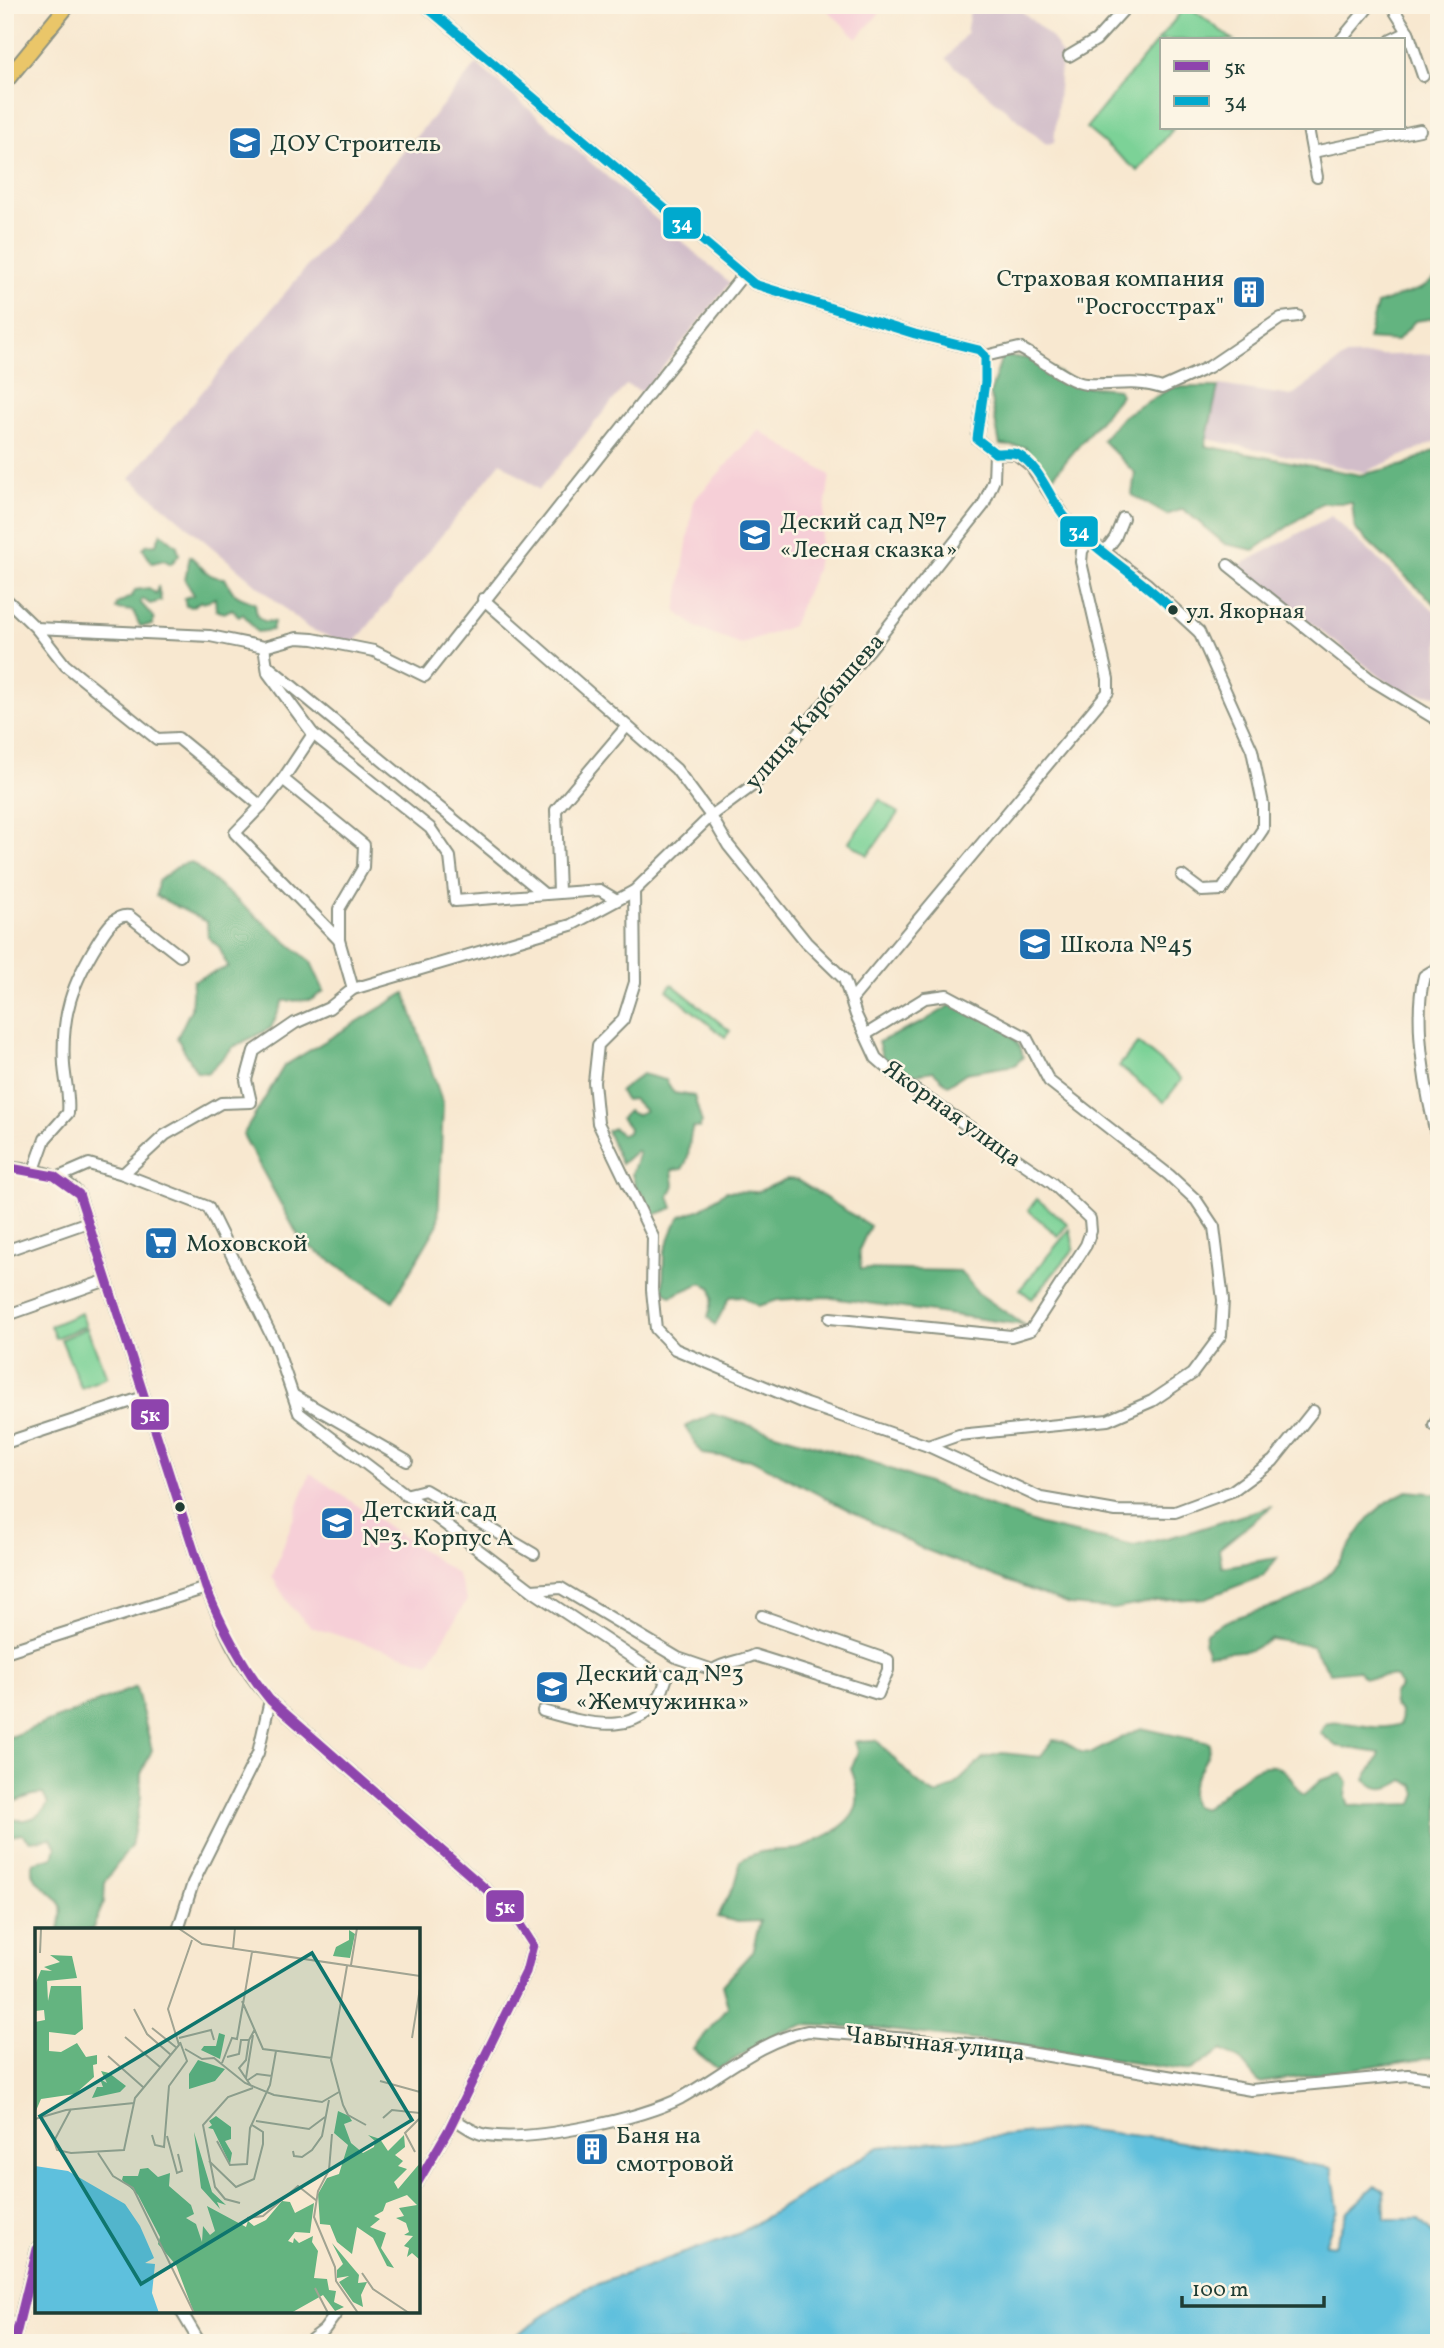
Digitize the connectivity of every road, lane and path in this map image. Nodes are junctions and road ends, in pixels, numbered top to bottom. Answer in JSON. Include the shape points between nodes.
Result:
{"nodes":[{"id":1,"x":68,"y":5,"type":"edge"},
{"id":2,"x":424,"y":5,"type":"edge"},
{"id":3,"x":1128,"y":5,"type":"edge"},
{"id":4,"x":1370,"y":5,"type":"edge"},
{"id":5,"x":1391,"y":5,"type":"edge"},
{"id":6,"x":1408,"y":32,"type":"junction"},
{"id":7,"x":1343,"y":38,"type":"edge"},
{"id":8,"x":1395,"y":38,"type":"edge"},
{"id":9,"x":1069,"y":56,"type":"dead end"},
{"id":10,"x":1423,"y":76,"type":"dead end"},
{"id":11,"x":5,"y":82,"type":"edge"},
{"id":12,"x":1308,"y":130,"type":"edge"},
{"id":13,"x":1420,"y":130,"type":"dead end"},
{"id":14,"x":1313,"y":152,"type":"junction"},
{"id":15,"x":1317,"y":177,"type":"dead end"},
{"id":16,"x":743,"y":275,"type":"junction"},
{"id":17,"x":1298,"y":316,"type":"dead end"},
{"id":18,"x":985,"y":356,"type":"junction"},
{"id":19,"x":995,"y":453,"type":"junction"},
{"id":20,"x":1123,"y":518,"type":"dead end"},
{"id":21,"x":1089,"y":540,"type":"junction"},
{"id":22,"x":1106,"y":550,"type":"junction"},
{"id":23,"x":1227,"y":565,"type":"dead end"},
{"id":24,"x":5,"y":598,"type":"edge"},
{"id":25,"x":483,"y":599,"type":"junction"},
{"id":26,"x":36,"y":628,"type":"junction"},
{"id":27,"x":264,"y":648,"type":"junction"},
{"id":28,"x":267,"y":665,"type":"junction"},
{"id":29,"x":1439,"y":721,"type":"edge"},
{"id":30,"x":627,"y":726,"type":"junction"},
{"id":31,"x":313,"y":734,"type":"junction"},
{"id":32,"x":283,"y":779,"type":"junction"},
{"id":33,"x":261,"y":806,"type":"junction"},
{"id":34,"x":711,"y":816,"type":"junction"},
{"id":35,"x":1182,"y":876,"type":"dead end"},
{"id":36,"x":634,"y":891,"type":"junction"},
{"id":37,"x":559,"y":892,"type":"junction"},
{"id":38,"x":543,"y":893,"type":"junction"},
{"id":39,"x":617,"y":900,"type":"junction"},
{"id":40,"x":339,"y":940,"type":"junction"},
{"id":41,"x":180,"y":956,"type":"dead end"},
{"id":42,"x":1439,"y":967,"type":"edge"},
{"id":43,"x":353,"y":989,"type":"junction"},
{"id":44,"x":852,"y":999,"type":"junction"},
{"id":45,"x":865,"y":1035,"type":"junction"},
{"id":46,"x":1439,"y":1146,"type":"edge"},
{"id":47,"x":5,"y":1167,"type":"edge"},
{"id":48,"x":34,"y":1170,"type":"junction"},
{"id":49,"x":123,"y":1174,"type":"junction"},
{"id":50,"x":59,"y":1177,"type":"junction"},
{"id":51,"x":88,"y":1222,"type":"junction"},
{"id":52,"x":5,"y":1251,"type":"edge"},
{"id":53,"x":107,"y":1280,"type":"junction"},
{"id":54,"x":5,"y":1316,"type":"edge"},
{"id":55,"x":830,"y":1318,"type":"dead end"},
{"id":56,"x":293,"y":1395,"type":"junction"},
{"id":57,"x":144,"y":1397,"type":"junction"},
{"id":58,"x":1313,"y":1411,"type":"dead end"},
{"id":59,"x":5,"y":1443,"type":"edge"},
{"id":60,"x":928,"y":1446,"type":"junction"},
{"id":61,"x":407,"y":1461,"type":"dead end"},
{"id":62,"x":405,"y":1495,"type":"junction"},
{"id":63,"x":534,"y":1554,"type":"dead end"},
{"id":64,"x":206,"y":1588,"type":"junction"},
{"id":65,"x":532,"y":1590,"type":"junction"},
{"id":66,"x":762,"y":1616,"type":"dead end"},
{"id":67,"x":5,"y":1652,"type":"edge"},
{"id":68,"x":270,"y":1700,"type":"junction"},
{"id":69,"x":543,"y":1711,"type":"dead end"},
{"id":70,"x":179,"y":1928,"type":"edge"},
{"id":71,"x":1439,"y":2079,"type":"edge"},
{"id":72,"x":454,"y":2119,"type":"junction"},
{"id":73,"x":420,"y":2178,"type":"edge"},
{"id":74,"x":35,"y":2257,"type":"edge"},
{"id":75,"x":182,"y":2313,"type":"edge"},
{"id":76,"x":337,"y":2313,"type":"edge"},
{"id":77,"x":15,"y":2343,"type":"edge"},
{"id":78,"x":200,"y":2343,"type":"edge"},
{"id":79,"x":307,"y":2343,"type":"edge"}],
"edges":[{"from":1,"to":11,"type":"main road"},
{"from":2,"to":16,"type":"street"},
{"from":3,"to":9,"type":"street","via":[[1096,40]]},
{"from":4,"to":7,"type":"street"},
{"from":5,"to":6,"type":"street"},
{"from":6,"to":8,"type":"street"},
{"from":6,"to":10,"type":"street"},
{"from":12,"to":14,"type":"street"},
{"from":13,"to":14,"type":"street"},
{"from":14,"to":15,"type":"street"},
{"from":16,"to":18,"type":"street","via":[[754,284],[979,350]]},
{"from":16,"to":25,"type":"street"},
{"from":17,"to":18,"type":"street","via":[[1280,318],[1209,367],[1162,388],[1119,381],[1084,384],[1019,348]]},
{"from":18,"to":19,"type":"street","via":[[978,439]]},
{"from":19,"to":21,"type":"street","via":[[1016,454],[1031,466],[1065,517]]},
{"from":19,"to":34,"type":"street","name":"улица Карбышева","via":[[994,480],[983,506],[756,783]]},
{"from":20,"to":22,"type":"street"},
{"from":21,"to":22,"type":"street"},
{"from":21,"to":44,"type":"street","via":[[1081,562],[1108,692]]},
{"from":22,"to":35,"type":"street","via":[[1199,632],[1257,766],[1263,829],[1246,858],[1222,890],[1202,891]]},
{"from":23,"to":29,"type":"street","via":[[1370,678]]},
{"from":24,"to":26,"type":"street"},
{"from":25,"to":27,"type":"street","via":[[425,676],[362,648],[297,638]]},
{"from":25,"to":30,"type":"street","name":"Якорная улица"},
{"from":26,"to":27,"type":"street","via":[[210,636]]},
{"from":26,"to":33,"type":"street","via":[[65,665],[157,739],[178,738]]},
{"from":27,"to":28,"type":"street"},
{"from":28,"to":31,"type":"street","via":[[268,673]]},
{"from":28,"to":38,"type":"street"},
{"from":30,"to":34,"type":"street","name":"Якорная улица","via":[[676,769]]},
{"from":30,"to":37,"type":"street","via":[[556,810]]},
{"from":31,"to":32,"type":"street"},
{"from":31,"to":38,"type":"street","via":[[430,828],[450,858],[455,901]]},
{"from":32,"to":33,"type":"street"},
{"from":32,"to":40,"type":"street","via":[[364,845],[363,868],[339,909]]},
{"from":33,"to":40,"type":"street","via":[[235,833]]},
{"from":34,"to":36,"type":"street","name":"улица Карбышева"},
{"from":34,"to":44,"type":"street","name":"Якорная улица","via":[[728,845],[797,931],[844,979]]},
{"from":36,"to":39,"type":"street","name":"улица Карбышева"},
{"from":36,"to":60,"type":"street","via":[[635,982],[623,1020],[598,1045],[594,1082],[598,1123],[653,1237],[656,1329],[675,1349],[806,1404]]},
{"from":37,"to":38,"type":"street"},
{"from":37,"to":39,"type":"street","via":[[600,890]]},
{"from":39,"to":43,"type":"street","name":"улица Карбышева","via":[[571,925]]},
{"from":40,"to":43,"type":"street"},
{"from":41,"to":48,"type":"street","via":[[129,916],[117,918],[104,932],[70,995],[65,1019],[68,1113],[45,1139]]},
{"from":42,"to":46,"type":"street","via":[[1424,976],[1419,996],[1427,1100]]},
{"from":43,"to":49,"type":"street","via":[[254,1051],[246,1080],[251,1102],[221,1103],[165,1135]]},
{"from":44,"to":45,"type":"street","name":"Якорная улица"},
{"from":45,"to":55,"type":"street","name":"Якорная улица","via":[[876,1058],[906,1084],[1052,1183],[1090,1219],[1091,1231],[1031,1330],[1011,1336]]},
{"from":45,"to":60,"type":"street","via":[[925,998],[947,995],[1026,1037],[1049,1081],[1170,1175],[1196,1200],[1214,1227],[1223,1300],[1221,1335],[1192,1374],[1152,1401],[1108,1420],[959,1435]]},
{"from":47,"to":48,"type":"street"},
{"from":48,"to":50,"type":"street"},
{"from":49,"to":50,"type":"street","via":[[89,1164]]},
{"from":49,"to":56,"type":"street","via":[[208,1207],[275,1343]]},
{"from":50,"to":51,"type":"street","via":[[79,1194]]},
{"from":51,"to":52,"type":"street"},
{"from":51,"to":53,"type":"street"},
{"from":53,"to":54,"type":"street"},
{"from":53,"to":57,"type":"street"},
{"from":56,"to":61,"type":"street"},
{"from":56,"to":62,"type":"street","via":[[299,1413]]},
{"from":57,"to":59,"type":"street"},
{"from":57,"to":64,"type":"street"},
{"from":58,"to":60,"type":"street","via":[[1273,1461],[1232,1491],[1175,1512],[1116,1511],[1041,1498]]},
{"from":62,"to":63,"type":"street","via":[[425,1490]]},
{"from":62,"to":65,"type":"street"},
{"from":64,"to":67,"type":"street"},
{"from":64,"to":68,"type":"street","via":[[246,1674]]},
{"from":65,"to":66,"type":"street","via":[[561,1588],[677,1658],[713,1670],[727,1661],[754,1655],[878,1695],[888,1660]]},
{"from":65,"to":69,"type":"street","via":[[666,1680],[648,1712],[618,1725],[585,1723]]},
{"from":68,"to":70,"type":"street","via":[[258,1753],[193,1883]]},
{"from":68,"to":72,"type":"street","via":[[512,1912],[533,1945],[526,1972]]},
{"from":71,"to":72,"type":"street","name":"Чавычная улица","via":[[1408,2075],[1251,2090],[984,2045],[808,2031],[754,2052],[655,2110],[546,2133],[498,2136],[474,2131]]},
{"from":72,"to":73,"type":"street"},
{"from":74,"to":77,"type":"street"},
{"from":75,"to":78,"type":"street"},
{"from":76,"to":79,"type":"street"}]}
